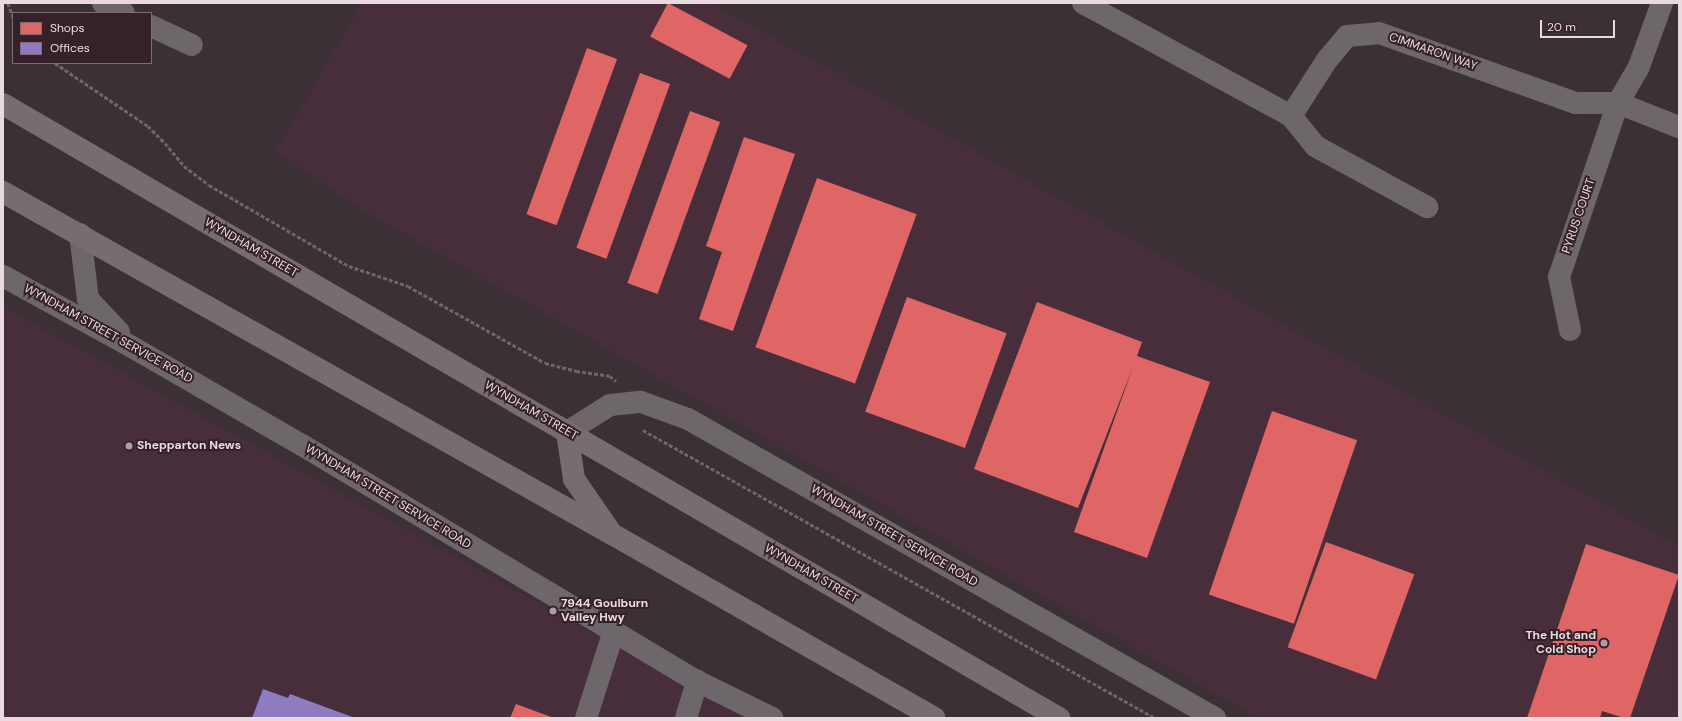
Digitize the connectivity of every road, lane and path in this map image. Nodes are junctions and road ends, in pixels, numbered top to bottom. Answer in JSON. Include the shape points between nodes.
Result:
{"nodes":[{"id":1,"x":8,"y":3,"type":"edge"},
{"id":2,"x":103,"y":3,"type":"edge"},
{"id":3,"x":1083,"y":3,"type":"edge"},
{"id":4,"x":1662,"y":3,"type":"edge"},
{"id":5,"x":122,"y":12,"type":"edge"},
{"id":6,"x":12,"y":14,"type":"edge"},
{"id":7,"x":152,"y":26,"type":"edge"},
{"id":8,"x":192,"y":45,"type":"dead end"},
{"id":9,"x":1618,"y":103,"type":"junction"},
{"id":10,"x":3,"y":104,"type":"edge"},
{"id":11,"x":1291,"y":116,"type":"junction"},
{"id":12,"x":1679,"y":127,"type":"edge"},
{"id":13,"x":3,"y":192,"type":"edge"},
{"id":14,"x":1427,"y":207,"type":"dead end"},
{"id":15,"x":80,"y":234,"type":"junction"},
{"id":16,"x":3,"y":276,"type":"edge"},
{"id":17,"x":1570,"y":330,"type":"dead end"},
{"id":18,"x":132,"y":347,"type":"junction"},
{"id":19,"x":567,"y":432,"type":"junction"},
{"id":20,"x":612,"y":534,"type":"junction"},
{"id":21,"x":614,"y":631,"type":"junction"},
{"id":22,"x":697,"y":681,"type":"junction"},
{"id":23,"x":586,"y":718,"type":"edge"},
{"id":24,"x":686,"y":718,"type":"edge"},
{"id":25,"x":772,"y":718,"type":"edge"},
{"id":26,"x":934,"y":718,"type":"edge"},
{"id":27,"x":1059,"y":718,"type":"edge"},
{"id":28,"x":1215,"y":718,"type":"edge"}],
"edges":[{"from":1,"to":6,"type":"path"},
{"from":2,"to":5,"type":"street"},
{"from":3,"to":11,"type":"street"},
{"from":4,"to":9,"type":"street","via":[[1638,69]]},
{"from":7,"to":8,"type":"street"},
{"from":9,"to":11,"type":"street","name":"CIMMARON WAY","via":[[1576,103],[1379,34],[1347,36],[1327,60]]},
{"from":9,"to":12,"type":"street"},
{"from":9,"to":17,"type":"street","name":"PYRUS COURT","via":[[1559,277]]},
{"from":10,"to":19,"type":"highway","name":"WYNDHAM STREET"},
{"from":11,"to":14,"type":"street","via":[[1315,146]]},
{"from":13,"to":15,"type":"highway"},
{"from":15,"to":18,"type":"street","via":[[88,299]]},
{"from":15,"to":20,"type":"highway"},
{"from":16,"to":18,"type":"street","name":"WYNDHAM STREET SERVICE ROAD"},
{"from":18,"to":21,"type":"street","name":"WYNDHAM STREET SERVICE ROAD"},
{"from":19,"to":20,"type":"highway","via":[[574,479]]},
{"from":19,"to":27,"type":"highway","name":"WYNDHAM STREET"},
{"from":19,"to":28,"type":"street","name":"WYNDHAM STREET SERVICE ROAD","via":[[610,405],[641,402],[688,419]]},
{"from":20,"to":26,"type":"highway"},
{"from":21,"to":22,"type":"street","name":"WYNDHAM STREET SERVICE ROAD"},
{"from":21,"to":23,"type":"street"},
{"from":22,"to":24,"type":"street"},
{"from":22,"to":25,"type":"street","name":"WYNDHAM STREET SERVICE ROAD"}]}
